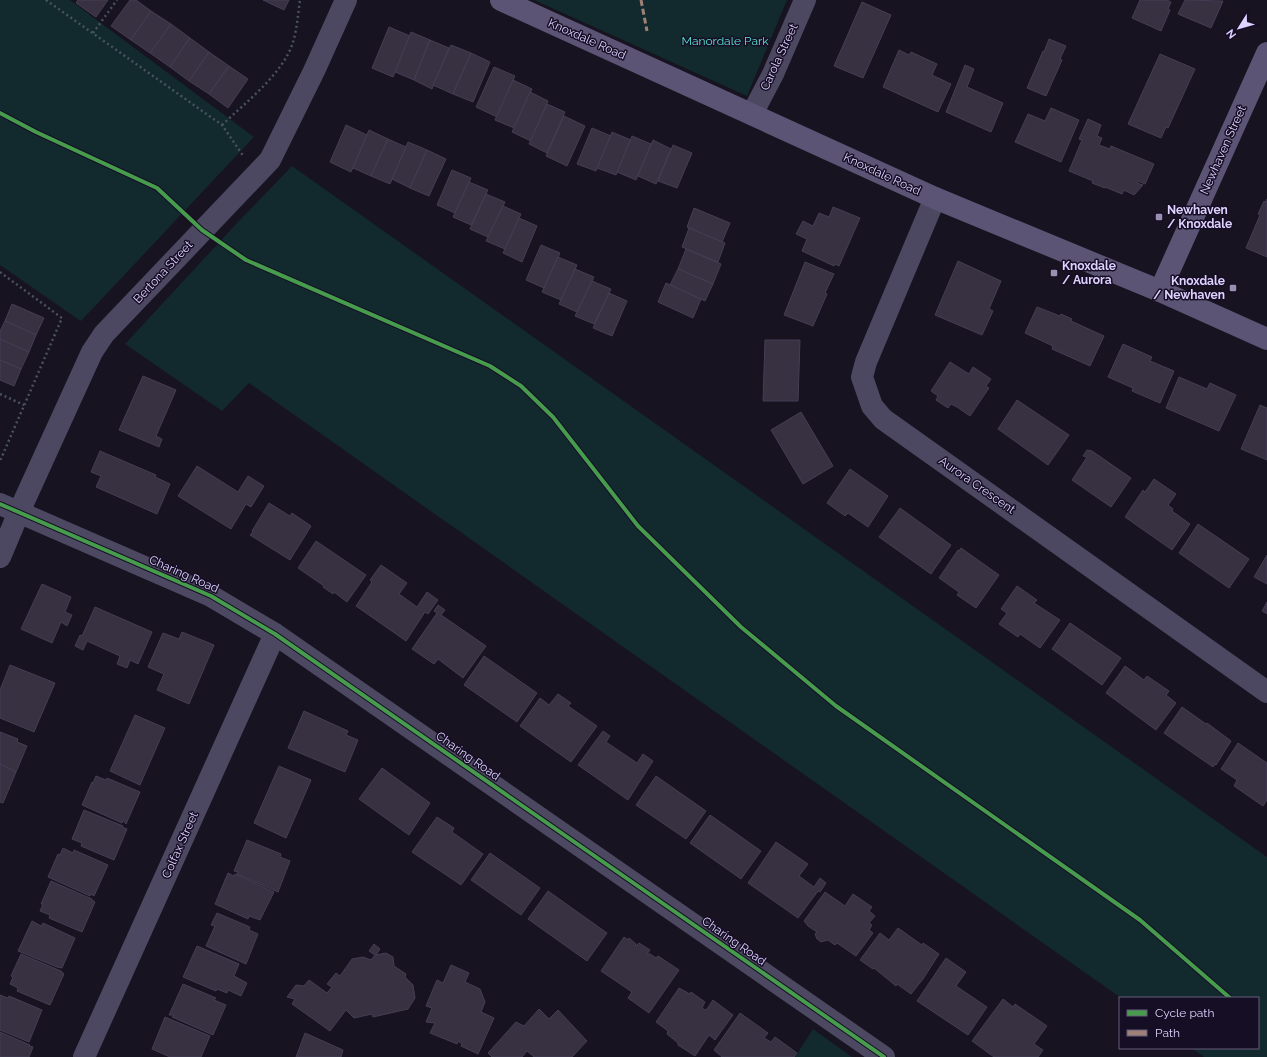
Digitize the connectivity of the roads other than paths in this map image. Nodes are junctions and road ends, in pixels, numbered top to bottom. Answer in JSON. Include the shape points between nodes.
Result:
{"nodes":[{"id":1,"x":346,"y":0,"type":"edge"},
{"id":2,"x":501,"y":0,"type":"edge"},
{"id":3,"x":805,"y":0,"type":"edge"},
{"id":4,"x":1267,"y":53,"type":"edge"},
{"id":5,"x":752,"y":114,"type":"junction"},
{"id":6,"x":935,"y":198,"type":"junction"},
{"id":7,"x":1160,"y":291,"type":"junction"},
{"id":8,"x":1267,"y":339,"type":"edge"},
{"id":9,"x":10,"y":508,"type":"edge"},
{"id":10,"x":0,"y":557,"type":"edge"},
{"id":11,"x":275,"y":634,"type":"junction"},
{"id":12,"x":1267,"y":692,"type":"edge"},
{"id":13,"x":84,"y":1057,"type":"edge"},
{"id":14,"x":884,"y":1057,"type":"edge"}],
"edges":[{"from":1,"to":9,"type":"street","name":"Bertona Street","via":[[270,160],[104,334],[92,352]]},
{"from":2,"to":5,"type":"street","name":"Knoxdale Road"},
{"from":3,"to":5,"type":"street","name":"Carola Street","via":[[773,74]]},
{"from":4,"to":7,"type":"street","name":"Newhaven Street"},
{"from":5,"to":6,"type":"street","name":"Knoxdale Road"},
{"from":6,"to":7,"type":"street","name":"Knoxdale Road"},
{"from":6,"to":12,"type":"street","name":"Aurora Crescent","via":[[866,362],[862,377],[872,406],[883,419]]},
{"from":7,"to":8,"type":"street","name":"Knoxdale Road"},
{"from":9,"to":10,"type":"street","name":"Bertona Street"},
{"from":9,"to":11,"type":"street","name":"Charing Road","via":[[211,596]]},
{"from":11,"to":13,"type":"street","name":"Colfax Street"},
{"from":11,"to":14,"type":"street","name":"Charing Road"}]}
